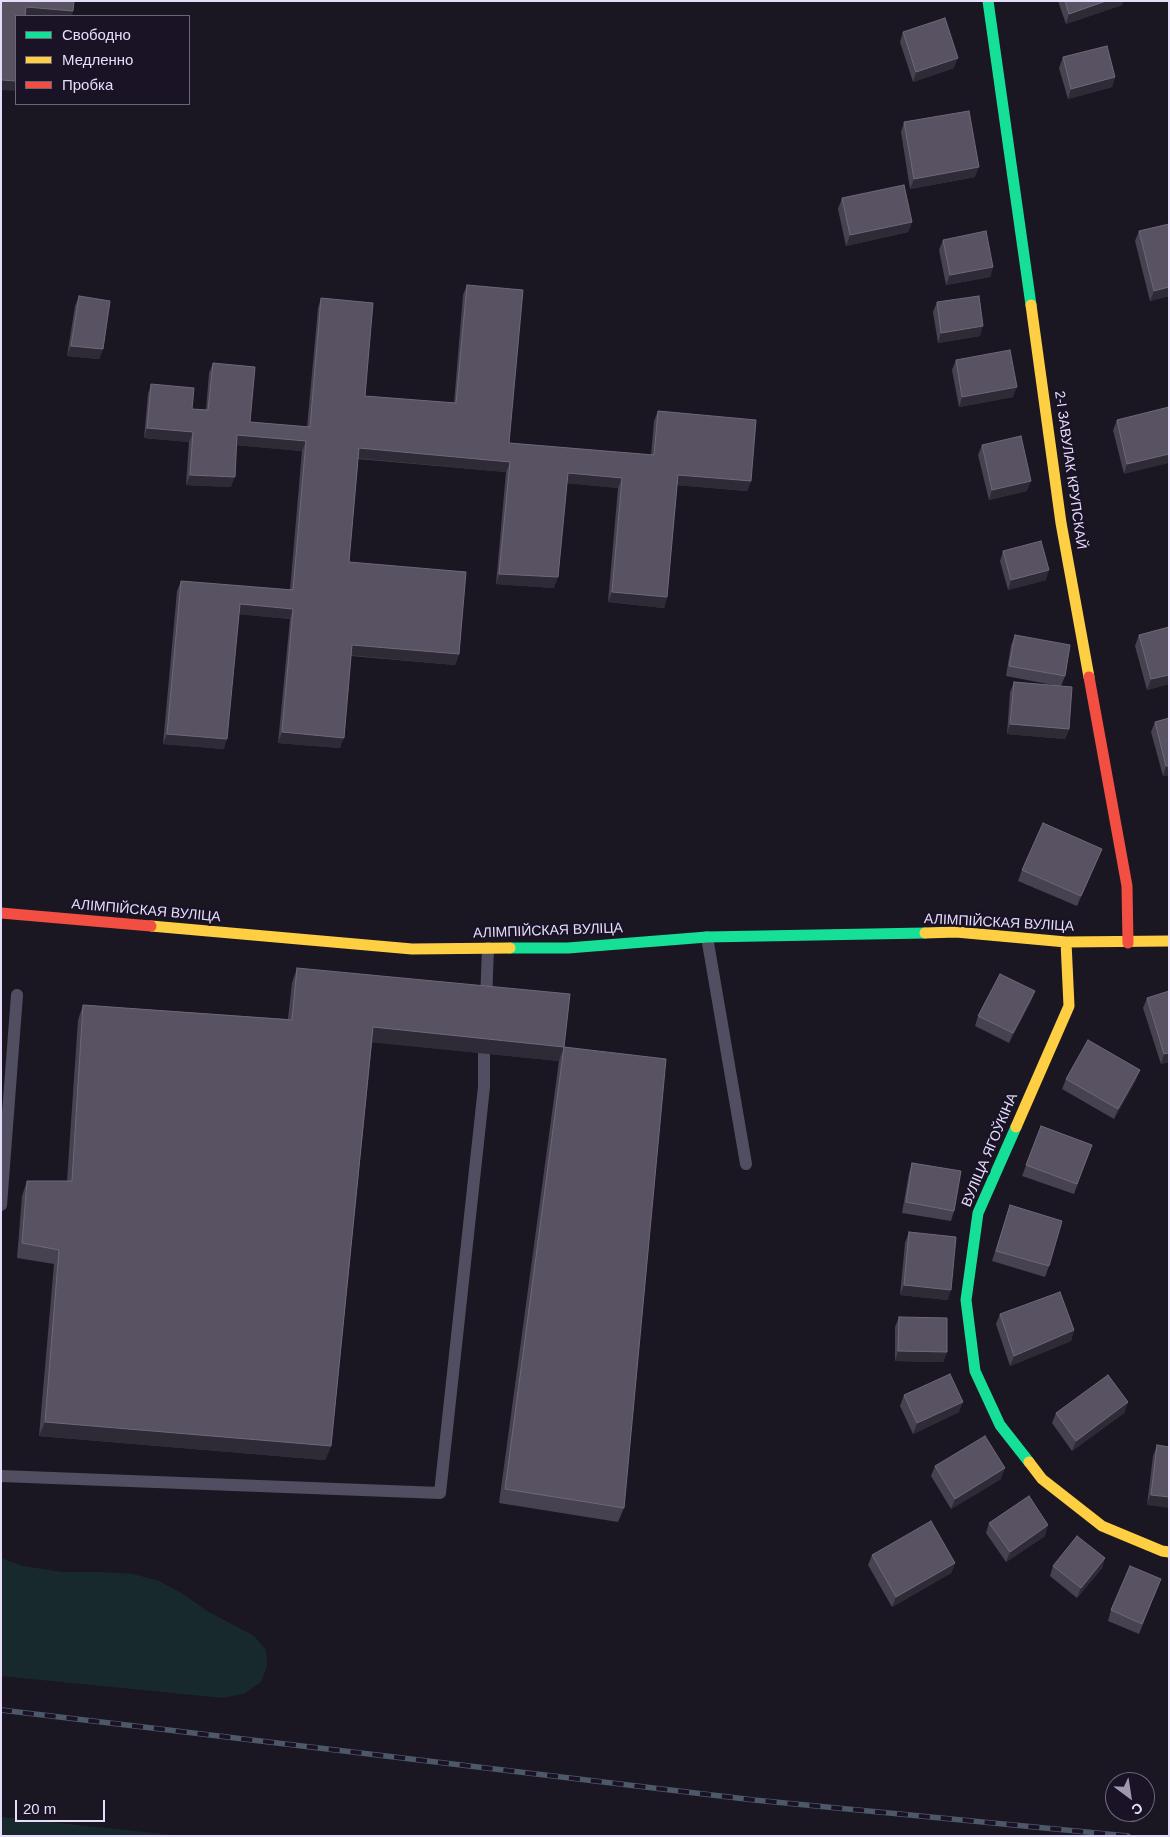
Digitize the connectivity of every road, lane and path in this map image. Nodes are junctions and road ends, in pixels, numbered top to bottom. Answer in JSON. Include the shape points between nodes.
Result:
{"nodes":[{"id":1,"x":988,"y":1,"type":"edge"},
{"id":2,"x":1,"y":913,"type":"edge"},
{"id":3,"x":707,"y":937,"type":"junction"},
{"id":4,"x":1169,"y":941,"type":"edge"},
{"id":5,"x":1066,"y":942,"type":"junction"},
{"id":6,"x":1128,"y":942,"type":"junction"},
{"id":7,"x":488,"y":948,"type":"junction"},
{"id":8,"x":17,"y":995,"type":"dead end"},
{"id":9,"x":486,"y":1002,"type":"edge"},
{"id":10,"x":484,"y":1054,"type":"edge"},
{"id":11,"x":746,"y":1164,"type":"dead end"},
{"id":12,"x":1,"y":1205,"type":"edge"},
{"id":13,"x":1,"y":1476,"type":"edge"},
{"id":14,"x":1169,"y":1552,"type":"edge"}],
"edges":[{"from":1,"to":6,"type":"street","name":"2-І ЗАВУЛАК КРУПСКАЙ","via":[[1061,523],[1127,886]]},
{"from":2,"to":7,"type":"street","name":"АЛІМПІЙСКАЯ ВУЛІЦА","via":[[412,950]]},
{"from":3,"to":5,"type":"street","name":"АЛІМПІЙСКАЯ ВУЛІЦА","via":[[956,932]]},
{"from":3,"to":7,"type":"street","name":"АЛІМПІЙСКАЯ ВУЛІЦА","via":[[568,948]]},
{"from":3,"to":11,"type":"lane"},
{"from":4,"to":6,"type":"street"},
{"from":5,"to":6,"type":"street","name":"АЛІМПІЙСКАЯ ВУЛІЦА"},
{"from":5,"to":14,"type":"street","name":"ВУЛІЦА ЯГОЎКІНА","via":[[1068,1006],[978,1213],[966,1300],[975,1371],[1000,1425],[1042,1479],[1102,1526]]},
{"from":7,"to":9,"type":"lane"},
{"from":8,"to":12,"type":"lane"},
{"from":10,"to":13,"type":"lane","via":[[484,1087],[440,1494]]}]}
